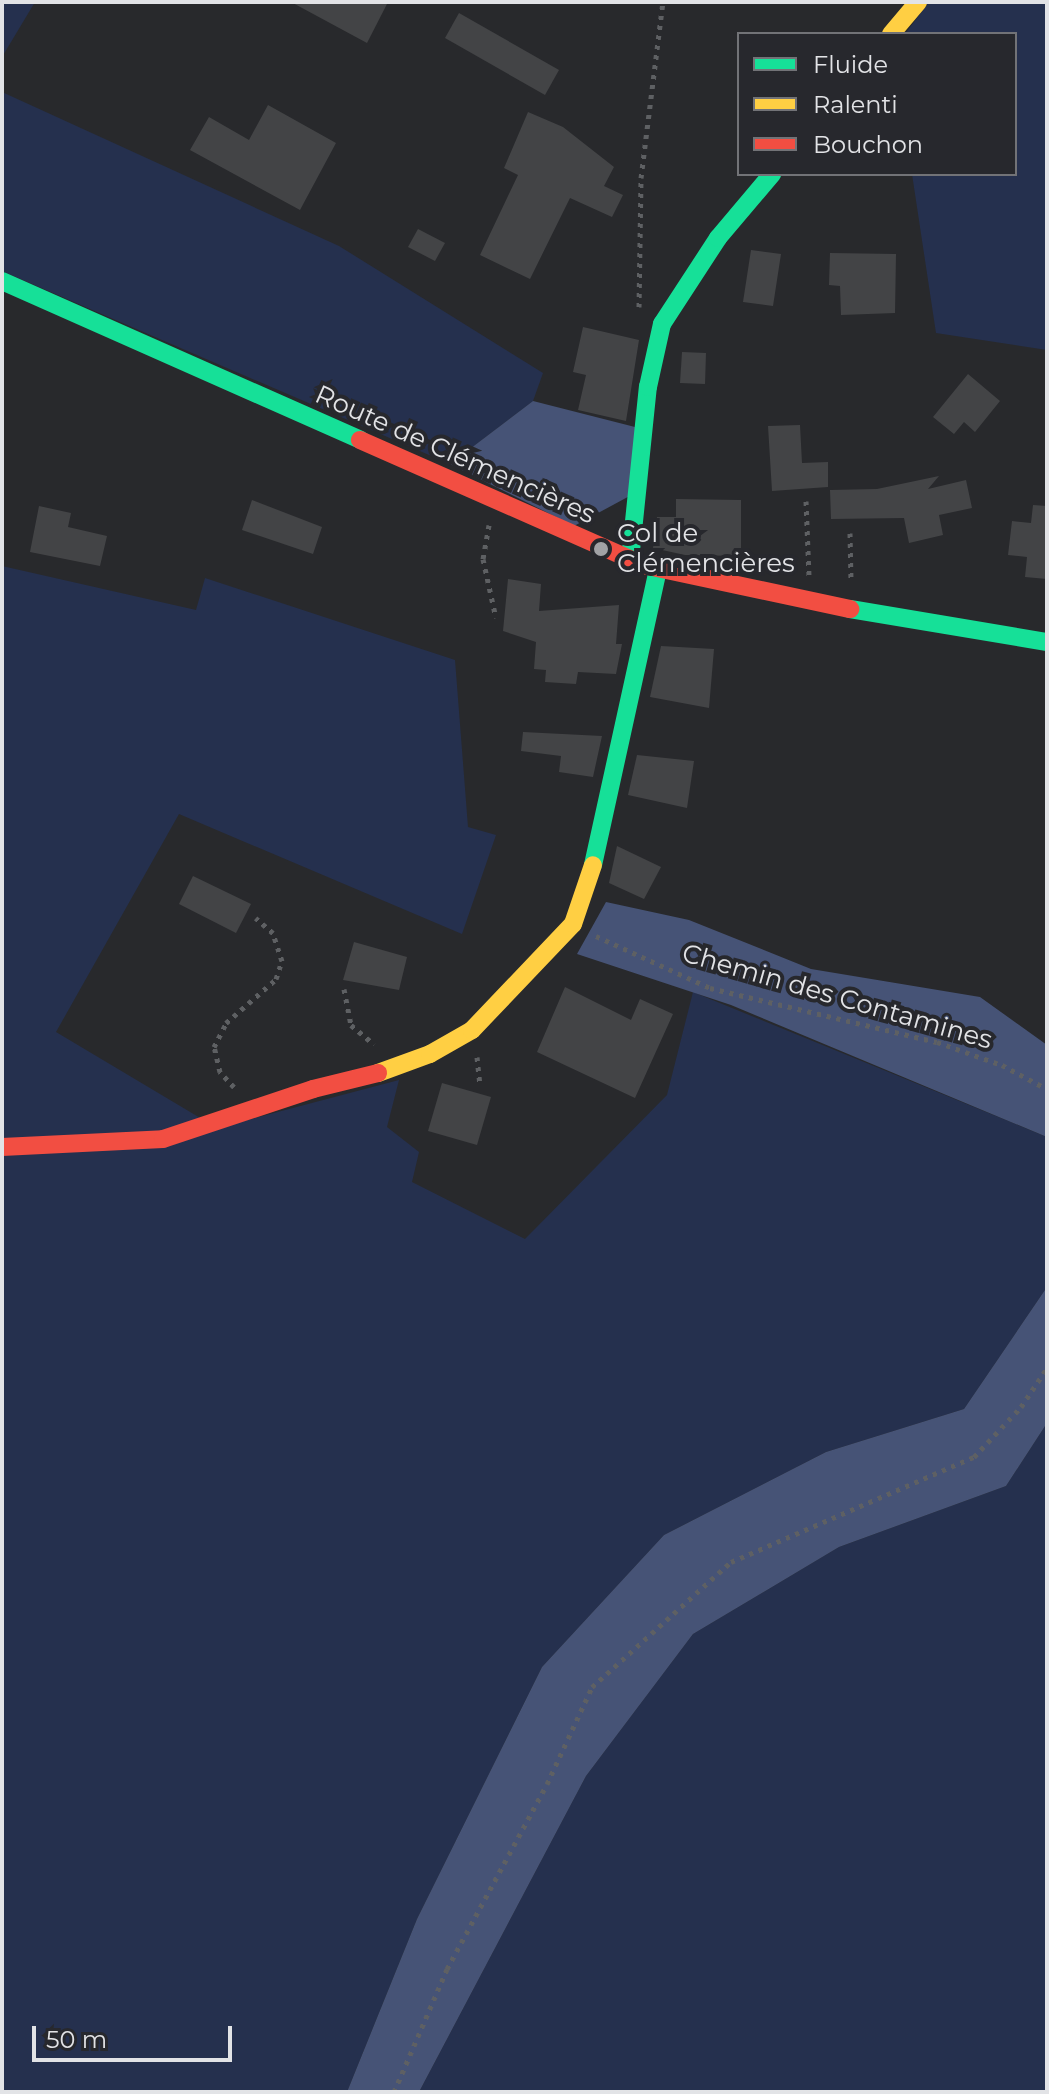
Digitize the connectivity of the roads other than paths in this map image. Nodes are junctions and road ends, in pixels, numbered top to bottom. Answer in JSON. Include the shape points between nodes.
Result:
{"nodes":[{"id":1,"x":918,"y":2,"type":"edge"},
{"id":2,"x":893,"y":32,"type":"edge"},
{"id":3,"x":770,"y":176,"type":"edge"},
{"id":4,"x":2,"y":281,"type":"edge"},
{"id":5,"x":630,"y":560,"type":"junction"},
{"id":6,"x":658,"y":570,"type":"junction"},
{"id":7,"x":1047,"y":642,"type":"edge"},
{"id":8,"x":2,"y":1147,"type":"edge"}],
"edges":[{"from":1,"to":2,"type":"street"},
{"from":3,"to":5,"type":"street","via":[[718,238],[662,324],[648,387]]},
{"from":4,"to":5,"type":"street","name":"Route de Clémencières"},
{"from":5,"to":6,"type":"street","name":"Route de Clémencières"},
{"from":6,"to":7,"type":"street","name":"Route de Clémencières"},
{"from":6,"to":8,"type":"street","via":[[589,884],[573,924],[472,1030],[407,1063],[163,1139]]}]}
